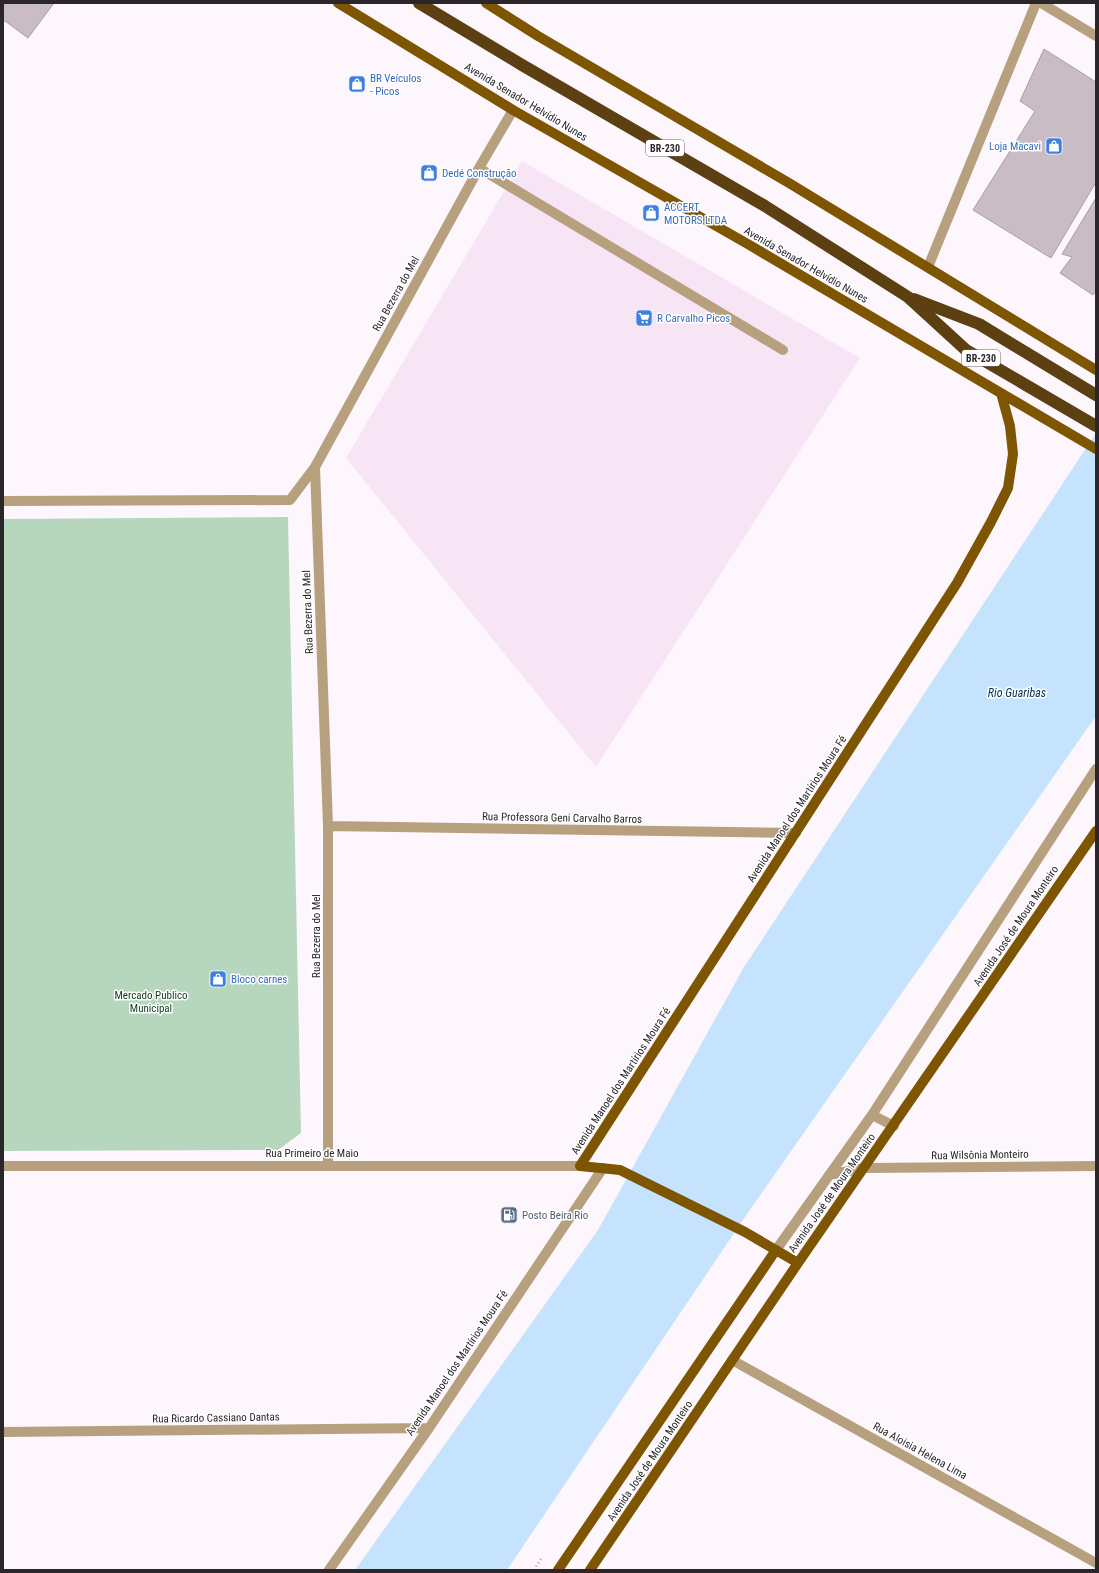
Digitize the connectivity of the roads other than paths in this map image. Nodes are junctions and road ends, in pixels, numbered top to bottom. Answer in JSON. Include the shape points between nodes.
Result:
{"nodes":[{"id":1,"x":338,"y":3,"type":"edge"},
{"id":2,"x":419,"y":3,"type":"edge"},
{"id":3,"x":486,"y":3,"type":"edge"},
{"id":4,"x":1036,"y":3,"type":"edge"},
{"id":5,"x":1041,"y":3,"type":"edge"},
{"id":6,"x":1096,"y":36,"type":"edge"},
{"id":7,"x":513,"y":110,"type":"junction"},
{"id":8,"x":479,"y":168,"type":"junction"},
{"id":9,"x":928,"y":267,"type":"junction"},
{"id":10,"x":908,"y":297,"type":"junction"},
{"id":11,"x":783,"y":350,"type":"dead end"},
{"id":12,"x":1096,"y":370,"type":"edge"},
{"id":13,"x":1001,"y":393,"type":"junction"},
{"id":14,"x":1096,"y":396,"type":"edge"},
{"id":15,"x":1096,"y":426,"type":"edge"},
{"id":16,"x":1096,"y":449,"type":"edge"},
{"id":17,"x":315,"y":467,"type":"junction"},
{"id":18,"x":3,"y":501,"type":"edge"},
{"id":19,"x":1096,"y":769,"type":"edge"},
{"id":20,"x":328,"y":826,"type":"junction"},
{"id":21,"x":1096,"y":830,"type":"edge"},
{"id":22,"x":796,"y":833,"type":"junction"},
{"id":23,"x":872,"y":1115,"type":"junction"},
{"id":24,"x":894,"y":1126,"type":"junction"},
{"id":25,"x":328,"y":1165,"type":"junction"},
{"id":26,"x":3,"y":1166,"type":"edge"},
{"id":27,"x":580,"y":1166,"type":"junction"},
{"id":28,"x":1096,"y":1166,"type":"edge"},
{"id":29,"x":603,"y":1168,"type":"junction"},
{"id":30,"x":864,"y":1168,"type":"junction"},
{"id":31,"x":829,"y":1175,"type":"junction"},
{"id":32,"x":776,"y":1250,"type":"junction"},
{"id":33,"x":798,"y":1263,"type":"junction"},
{"id":34,"x":732,"y":1360,"type":"junction"},
{"id":35,"x":429,"y":1428,"type":"junction"},
{"id":36,"x":3,"y":1432,"type":"edge"},
{"id":37,"x":1096,"y":1563,"type":"edge"},
{"id":38,"x":329,"y":1570,"type":"edge"},
{"id":39,"x":558,"y":1570,"type":"edge"},
{"id":40,"x":590,"y":1570,"type":"edge"}],
"edges":[{"from":1,"to":7,"type":"main road","name":"Avenida Senador Helvídio Nunes"},
{"from":2,"to":10,"type":"highway","number":"BR-230","via":[[765,206]]},
{"from":3,"to":9,"type":"main road"},
{"from":4,"to":9,"type":"street"},
{"from":5,"to":6,"type":"street"},
{"from":7,"to":8,"type":"street","name":"Rua Bezerra do Mel"},
{"from":7,"to":13,"type":"main road","name":"Avenida Senador Helvídio Nunes"},
{"from":8,"to":11,"type":"street"},
{"from":8,"to":17,"type":"street","name":"Rua Bezerra do Mel"},
{"from":9,"to":12,"type":"main road"},
{"from":10,"to":14,"type":"highway","via":[[979,324]]},
{"from":10,"to":15,"type":"highway","number":"BR-230","via":[[966,350]]},
{"from":13,"to":16,"type":"main road","name":"Avenida Senador Helvídio Nunes"},
{"from":13,"to":22,"type":"main road","name":"Avenida Manoel dos Martírios Moura Fé","via":[[1010,426],[1013,454],[1008,488],[961,576]]},
{"from":17,"to":18,"type":"street","via":[[290,500]]},
{"from":17,"to":20,"type":"street","name":"Rua Bezerra do Mel"},
{"from":19,"to":23,"type":"street"},
{"from":20,"to":22,"type":"street","name":"Rua Professora Geni Carvalho Barros"},
{"from":20,"to":25,"type":"street","name":"Rua Bezerra do Mel"},
{"from":21,"to":24,"type":"main road","name":"Avenida José de Moura Monteiro"},
{"from":22,"to":27,"type":"main road","name":"Avenida Manoel dos Martírios Moura Fé"},
{"from":23,"to":24,"type":"street"},
{"from":23,"to":31,"type":"street"},
{"from":24,"to":30,"type":"main road","name":"Avenida José de Moura Monteiro"},
{"from":25,"to":26,"type":"street","name":"Rua Primeiro de Maio"},
{"from":25,"to":27,"type":"street","name":"Rua Primeiro de Maio"},
{"from":27,"to":29,"type":"main road","name":"Rua Primeiro de Maio"},
{"from":28,"to":30,"type":"street","name":"Rua Wilsônia Monteiro"},
{"from":29,"to":32,"type":"main road","name":"Rua Primeiro de Maio","via":[[620,1170]]},
{"from":29,"to":35,"type":"street","name":"Avenida Manoel dos Martírios Moura Fé"},
{"from":30,"to":31,"type":"street","name":"Rua Wilsônia Monteiro"},
{"from":30,"to":33,"type":"main road","name":"Avenida José de Moura Monteiro"},
{"from":31,"to":32,"type":"street"},
{"from":32,"to":33,"type":"main road","name":"Rua Primeiro de Maio"},
{"from":32,"to":39,"type":"main road","name":"Avenida José de Moura Monteiro"},
{"from":33,"to":34,"type":"main road","name":"Avenida José de Moura Monteiro"},
{"from":34,"to":37,"type":"street","name":"Rua Aloisia Helena Lima"},
{"from":34,"to":40,"type":"main road","name":"Avenida José de Moura Monteiro"},
{"from":35,"to":36,"type":"street","name":"Rua Ricardo Cassiano Dantas"},
{"from":35,"to":38,"type":"street","name":"Avenida Manoel dos Martírios Moura Fé"}]}
